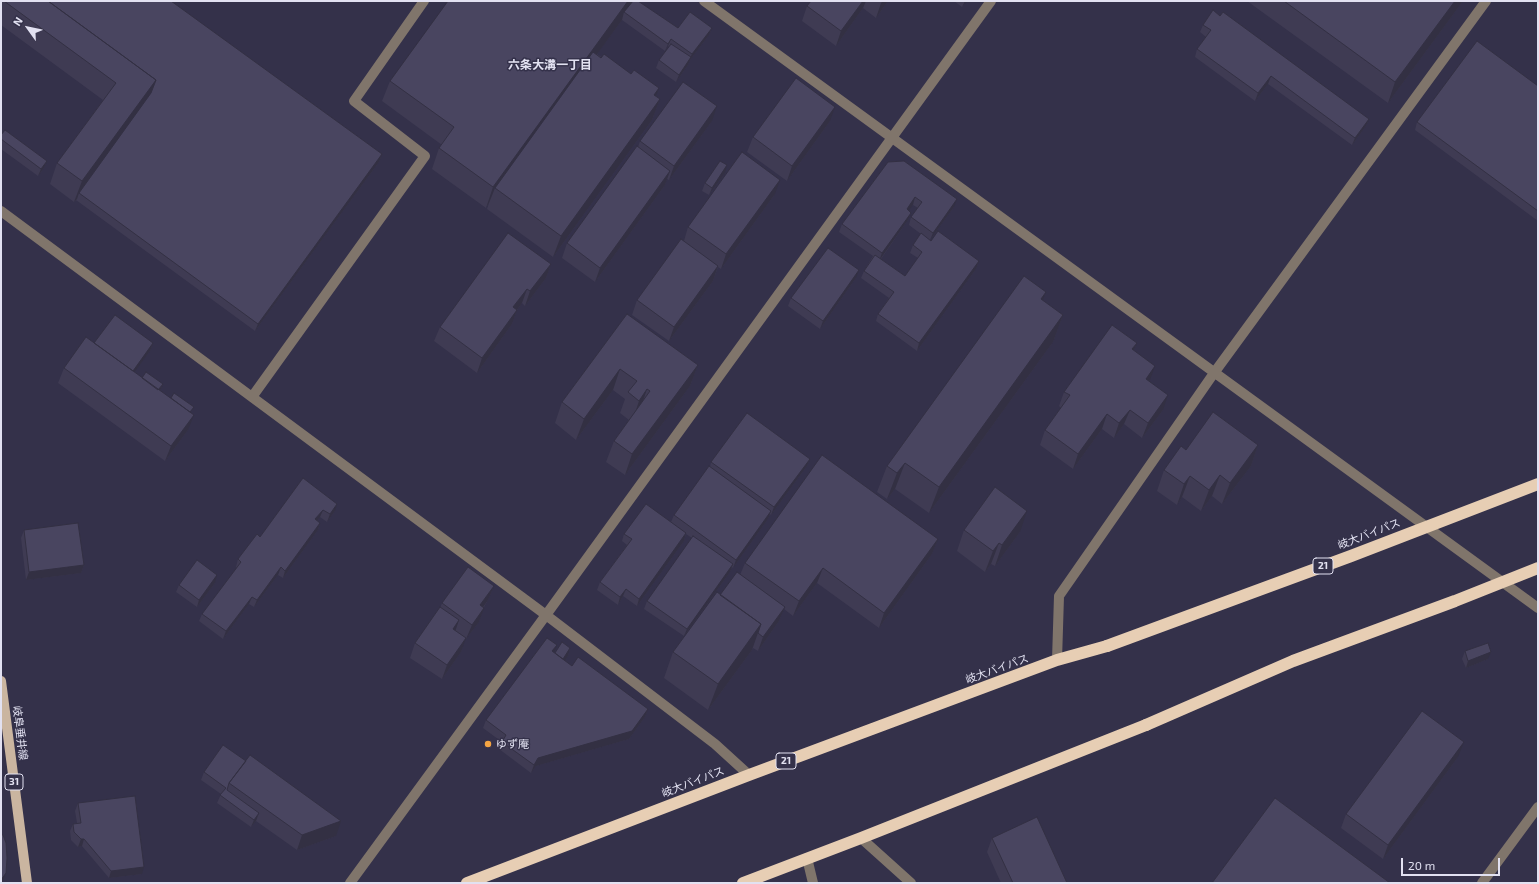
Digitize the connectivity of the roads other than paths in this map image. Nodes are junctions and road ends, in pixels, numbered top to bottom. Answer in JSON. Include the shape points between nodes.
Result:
{"nodes":[{"id":1,"x":424,"y":1,"type":"edge"},
{"id":2,"x":704,"y":1,"type":"edge"},
{"id":3,"x":991,"y":1,"type":"edge"},
{"id":4,"x":1486,"y":1,"type":"edge"},
{"id":5,"x":891,"y":138,"type":"junction"},
{"id":6,"x":1,"y":211,"type":"edge"},
{"id":7,"x":1214,"y":373,"type":"junction"},
{"id":8,"x":252,"y":397,"type":"junction"},
{"id":9,"x":1538,"y":484,"type":"edge"},
{"id":10,"x":1538,"y":568,"type":"edge"},
{"id":11,"x":1538,"y":608,"type":"edge"},
{"id":12,"x":546,"y":615,"type":"junction"},
{"id":13,"x":1057,"y":660,"type":"junction"},
{"id":14,"x":1,"y":681,"type":"edge"},
{"id":15,"x":749,"y":775,"type":"junction"},
{"id":16,"x":1538,"y":806,"type":"edge"},
{"id":17,"x":860,"y":838,"type":"junction"},
{"id":18,"x":807,"y":858,"type":"junction"},
{"id":19,"x":27,"y":883,"type":"edge"},
{"id":20,"x":350,"y":883,"type":"edge"},
{"id":21,"x":466,"y":883,"type":"edge"},
{"id":22,"x":743,"y":883,"type":"edge"},
{"id":23,"x":813,"y":883,"type":"edge"},
{"id":24,"x":911,"y":883,"type":"edge"},
{"id":25,"x":1482,"y":883,"type":"edge"}],
"edges":[{"from":1,"to":8,"type":"street","via":[[354,101],[425,156]]},
{"from":2,"to":5,"type":"street"},
{"from":3,"to":5,"type":"street"},
{"from":4,"to":7,"type":"street"},
{"from":5,"to":7,"type":"street"},
{"from":5,"to":12,"type":"street"},
{"from":6,"to":8,"type":"street"},
{"from":7,"to":11,"type":"street"},
{"from":7,"to":13,"type":"street","via":[[1059,596]]},
{"from":8,"to":12,"type":"street"},
{"from":9,"to":13,"type":"highway","name":"岐大バイパス","number":"21","bridge":true,"via":[[1107,646]]},
{"from":10,"to":17,"type":"highway","bridge":true,"via":[[1293,660],[1146,725]]},
{"from":12,"to":15,"type":"street","via":[[715,744]]},
{"from":12,"to":20,"type":"street"},
{"from":13,"to":15,"type":"highway","name":"岐大バイパス","number":"21"},
{"from":14,"to":19,"type":"main road","name":"岐阜垂井線","number":"31"},
{"from":15,"to":21,"type":"highway","name":"岐大バイパス","number":"21"},
{"from":16,"to":25,"type":"street"},
{"from":17,"to":18,"type":"highway"},
{"from":17,"to":24,"type":"street"},
{"from":18,"to":22,"type":"highway"},
{"from":18,"to":23,"type":"street"}]}
